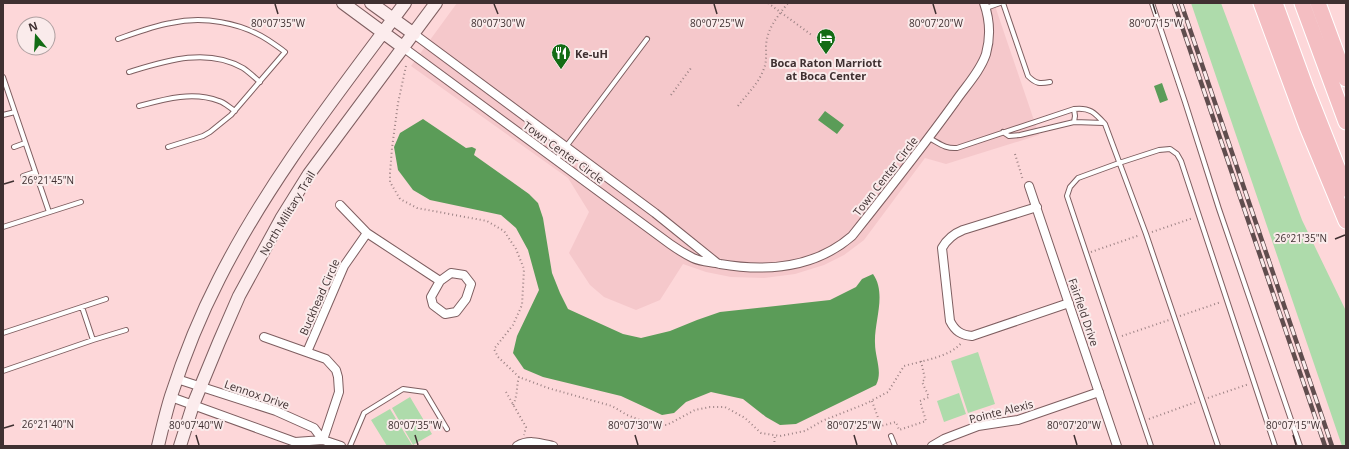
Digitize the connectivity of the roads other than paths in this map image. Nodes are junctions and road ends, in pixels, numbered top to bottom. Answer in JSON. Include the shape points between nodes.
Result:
{"nodes":[{"id":1,"x":343,"y":3,"type":"edge"},
{"id":2,"x":371,"y":3,"type":"edge"},
{"id":3,"x":405,"y":3,"type":"edge"},
{"id":4,"x":436,"y":3,"type":"edge"},
{"id":5,"x":1000,"y":3,"type":"edge"},
{"id":6,"x":1003,"y":3,"type":"edge"},
{"id":7,"x":1152,"y":3,"type":"edge"},
{"id":8,"x":1261,"y":3,"type":"edge"},
{"id":9,"x":1275,"y":3,"type":"edge"},
{"id":10,"x":1302,"y":3,"type":"edge"},
{"id":11,"x":1318,"y":3,"type":"edge"},
{"id":12,"x":985,"y":6,"type":"edge"},
{"id":13,"x":393,"y":19,"type":"junction"},
{"id":14,"x":383,"y":33,"type":"junction"},
{"id":15,"x":414,"y":34,"type":"junction"},
{"id":16,"x":118,"y":39,"type":"dead end"},
{"id":17,"x":647,"y":39,"type":"dead end"},
{"id":18,"x":404,"y":48,"type":"junction"},
{"id":19,"x":129,"y":72,"type":"dead end"},
{"id":20,"x":3,"y":77,"type":"edge"},
{"id":21,"x":1346,"y":79,"type":"edge"},
{"id":22,"x":260,"y":82,"type":"junction"},
{"id":23,"x":1050,"y":82,"type":"dead end"},
{"id":24,"x":139,"y":106,"type":"dead end"},
{"id":25,"x":1074,"y":109,"type":"junction"},
{"id":26,"x":235,"y":111,"type":"junction"},
{"id":27,"x":15,"y":112,"type":"junction"},
{"id":28,"x":3,"y":115,"type":"edge"},
{"id":29,"x":1074,"y":122,"type":"junction"},
{"id":30,"x":1346,"y":122,"type":"edge"},
{"id":31,"x":1104,"y":123,"type":"junction"},
{"id":32,"x":1003,"y":132,"type":"junction"},
{"id":33,"x":929,"y":138,"type":"junction"},
{"id":34,"x":25,"y":143,"type":"junction"},
{"id":35,"x":14,"y":147,"type":"dead end"},
{"id":36,"x":168,"y":147,"type":"dead end"},
{"id":37,"x":566,"y":147,"type":"junction"},
{"id":38,"x":556,"y":160,"type":"junction"},
{"id":39,"x":1119,"y":163,"type":"junction"},
{"id":40,"x":35,"y":172,"type":"junction"},
{"id":41,"x":23,"y":176,"type":"dead end"},
{"id":42,"x":1030,"y":186,"type":"road end"},
{"id":43,"x":1346,"y":189,"type":"edge"},
{"id":44,"x":81,"y":202,"type":"dead end"},
{"id":45,"x":340,"y":205,"type":"dead end"},
{"id":46,"x":1037,"y":207,"type":"junction"},
{"id":47,"x":49,"y":212,"type":"junction"},
{"id":48,"x":1346,"y":221,"type":"edge"},
{"id":49,"x":3,"y":227,"type":"edge"},
{"id":50,"x":367,"y":233,"type":"junction"},
{"id":51,"x":717,"y":263,"type":"junction"},
{"id":52,"x":440,"y":281,"type":"junction"},
{"id":53,"x":106,"y":298,"type":"dead end"},
{"id":54,"x":1069,"y":303,"type":"junction"},
{"id":55,"x":82,"y":307,"type":"junction"},
{"id":56,"x":126,"y":330,"type":"dead end"},
{"id":57,"x":3,"y":333,"type":"edge"},
{"id":58,"x":264,"y":337,"type":"dead end"},
{"id":59,"x":93,"y":340,"type":"junction"},
{"id":60,"x":307,"y":352,"type":"junction"},
{"id":61,"x":3,"y":371,"type":"edge"},
{"id":62,"x":177,"y":379,"type":"junction"},
{"id":63,"x":200,"y":387,"type":"junction"},
{"id":64,"x":1099,"y":392,"type":"junction"},
{"id":65,"x":171,"y":397,"type":"junction"},
{"id":66,"x":193,"y":405,"type":"junction"},
{"id":67,"x":447,"y":429,"type":"dead end"},
{"id":68,"x":891,"y":436,"type":"dead end"},
{"id":69,"x":323,"y":440,"type":"junction"},
{"id":70,"x":158,"y":446,"type":"edge"},
{"id":71,"x":180,"y":446,"type":"edge"},
{"id":72,"x":341,"y":446,"type":"edge"},
{"id":73,"x":350,"y":446,"type":"edge"},
{"id":74,"x":517,"y":446,"type":"edge"},
{"id":75,"x":553,"y":446,"type":"edge"},
{"id":76,"x":895,"y":446,"type":"edge"},
{"id":77,"x":932,"y":446,"type":"edge"},
{"id":78,"x":1117,"y":446,"type":"edge"},
{"id":79,"x":1151,"y":446,"type":"edge"},
{"id":80,"x":1218,"y":446,"type":"edge"},
{"id":81,"x":1275,"y":446,"type":"edge"},
{"id":82,"x":1300,"y":446,"type":"edge"}],
"edges":[{"from":1,"to":14,"type":"main road"},
{"from":2,"to":13,"type":"main road"},
{"from":3,"to":13,"type":"main road"},
{"from":4,"to":15,"type":"main road","name":"North Military Trail"},
{"from":5,"to":12,"type":"lane"},
{"from":6,"to":23,"type":"lane","via":[[1028,76],[1034,83]]},
{"from":7,"to":82,"type":"lane"},
{"from":8,"to":48,"type":"highway","via":[[1307,128]]},
{"from":9,"to":43,"type":"highway"},
{"from":10,"to":30,"type":"highway"},
{"from":11,"to":21,"type":"highway"},
{"from":12,"to":33,"type":"street","name":"Town Center Circle","via":[[990,31],[986,55]]},
{"from":13,"to":14,"type":"main road"},
{"from":13,"to":15,"type":"main road"},
{"from":14,"to":18,"type":"main road"},
{"from":14,"to":62,"type":"main road","via":[[292,157],[239,241],[194,332]]},
{"from":15,"to":18,"type":"main road","name":"North Military Trail"},
{"from":15,"to":37,"type":"street","name":"Town Center Circle"},
{"from":16,"to":22,"type":"lane","via":[[185,20],[212,20],[233,25],[268,39],[285,52]]},
{"from":17,"to":37,"type":"lane"},
{"from":18,"to":38,"type":"street","name":"Town Center Circle"},
{"from":18,"to":63,"type":"main road","name":"North Military Trail","via":[[309,174],[281,219],[239,296]]},
{"from":19,"to":22,"type":"lane","via":[[166,61],[207,58],[242,68]]},
{"from":20,"to":27,"type":"lane"},
{"from":22,"to":26,"type":"lane"},
{"from":24,"to":26,"type":"lane","via":[[192,96],[220,101]]},
{"from":25,"to":29,"type":"lane"},
{"from":25,"to":31,"type":"lane","via":[[1089,110]]},
{"from":25,"to":32,"type":"lane"},
{"from":26,"to":36,"type":"lane","via":[[203,136]]},
{"from":27,"to":28,"type":"lane"},
{"from":27,"to":34,"type":"lane"},
{"from":29,"to":31,"type":"lane"},
{"from":29,"to":32,"type":"lane","via":[[1020,135],[1009,136]]},
{"from":31,"to":39,"type":"lane"},
{"from":32,"to":33,"type":"lane","via":[[957,148],[943,146]]},
{"from":33,"to":51,"type":"street","name":"Town Center Circle","via":[[852,236],[827,254],[771,268]]},
{"from":34,"to":35,"type":"lane"},
{"from":34,"to":40,"type":"lane"},
{"from":37,"to":38,"type":"lane"},
{"from":37,"to":51,"type":"street","name":"Town Center Circle"},
{"from":38,"to":51,"type":"street","name":"Town Center Circle","via":[[670,244],[694,259]]},
{"from":39,"to":79,"type":"lane","via":[[1078,178],[1070,187],[1067,196]]},
{"from":39,"to":80,"type":"lane","via":[[1146,234]]},
{"from":39,"to":81,"type":"lane","via":[[1170,149],[1181,161]]},
{"from":40,"to":41,"type":"lane"},
{"from":40,"to":47,"type":"lane"},
{"from":42,"to":46,"type":"street","name":"Fairfield Drive"},
{"from":44,"to":47,"type":"lane"},
{"from":45,"to":50,"type":"street"},
{"from":46,"to":54,"type":"street","name":"Fairfield Drive"},
{"from":46,"to":54,"type":"street","via":[[963,230],[950,237],[942,248],[950,321],[958,332],[972,336]]},
{"from":47,"to":49,"type":"lane"},
{"from":50,"to":52,"type":"street"},
{"from":50,"to":60,"type":"street","name":"Buckhead Circle","via":[[344,266]]},
{"from":52,"to":52,"type":"street","via":[[431,297],[433,305],[445,314],[456,312],[466,300],[470,284],[464,275],[451,272]]},
{"from":53,"to":55,"type":"lane"},
{"from":54,"to":64,"type":"street","name":"Fairfield Drive"},
{"from":55,"to":57,"type":"lane"},
{"from":55,"to":59,"type":"lane"},
{"from":56,"to":59,"type":"lane"},
{"from":58,"to":60,"type":"street","name":"Buckhead Circle"},
{"from":59,"to":61,"type":"lane"},
{"from":60,"to":69,"type":"street","name":"Buckhead Circle","via":[[326,359],[336,370],[338,377],[339,392]]},
{"from":62,"to":63,"type":"street","name":"Lennox Drive"},
{"from":62,"to":65,"type":"main road"},
{"from":63,"to":66,"type":"main road","name":"North Military Trail"},
{"from":63,"to":69,"type":"street","name":"Lennox Drive","via":[[276,411],[314,428]]},
{"from":64,"to":77,"type":"street","name":"Pointe Alexis","via":[[1018,420],[978,426]]},
{"from":64,"to":78,"type":"street","name":"Fairfield Drive"},
{"from":65,"to":66,"type":"street","name":"Lennox Drive"},
{"from":65,"to":70,"type":"main road"},
{"from":66,"to":69,"type":"street","name":"Lennox Drive","via":[[295,442]]},
{"from":66,"to":71,"type":"main road","name":"North Military Trail"},
{"from":67,"to":73,"type":"lane","via":[[425,392],[404,389],[364,413]]},
{"from":68,"to":76,"type":"lane"},
{"from":69,"to":72,"type":"street","name":"Lennox Drive"},
{"from":74,"to":75,"type":"street","via":[[525,442]]}]}
